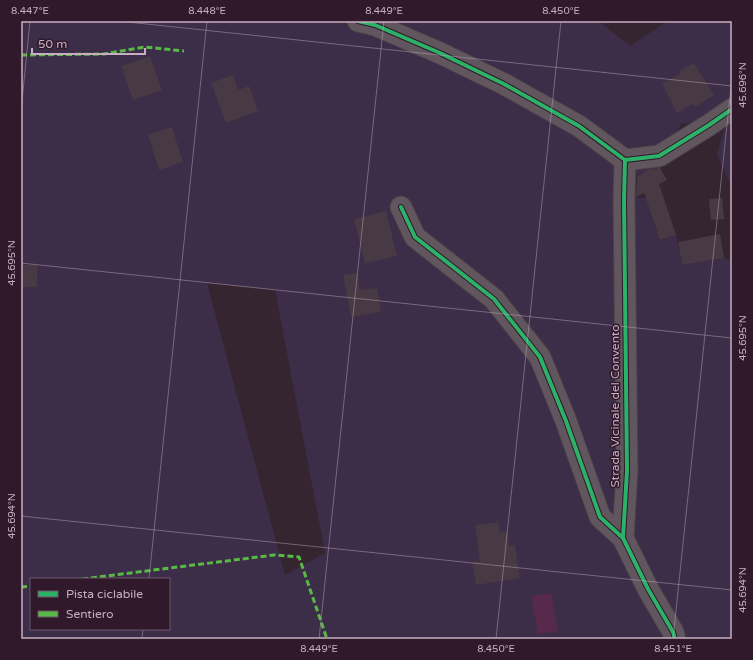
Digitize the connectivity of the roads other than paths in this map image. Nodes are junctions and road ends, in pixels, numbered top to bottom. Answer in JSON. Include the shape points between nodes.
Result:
{"nodes":[{"id":1,"x":358,"y":21,"type":"edge"},
{"id":2,"x":732,"y":109,"type":"edge"},
{"id":3,"x":625,"y":160,"type":"junction"},
{"id":4,"x":401,"y":207,"type":"dead end"},
{"id":5,"x":623,"y":538,"type":"junction"},
{"id":6,"x":675,"y":639,"type":"edge"}],
"edges":[{"from":1,"to":3,"type":"street","via":[[375,25],[440,53],[504,84],[580,126]]},
{"from":2,"to":3,"type":"street","via":[[659,156]]},
{"from":3,"to":5,"type":"street","name":"Strada Vicinale del Convento","via":[[626,471]]},
{"from":4,"to":5,"type":"street","via":[[415,237],[494,299],[540,357],[600,517]]},
{"from":5,"to":6,"type":"street","name":"Strada Vicinale del Convento"}]}
